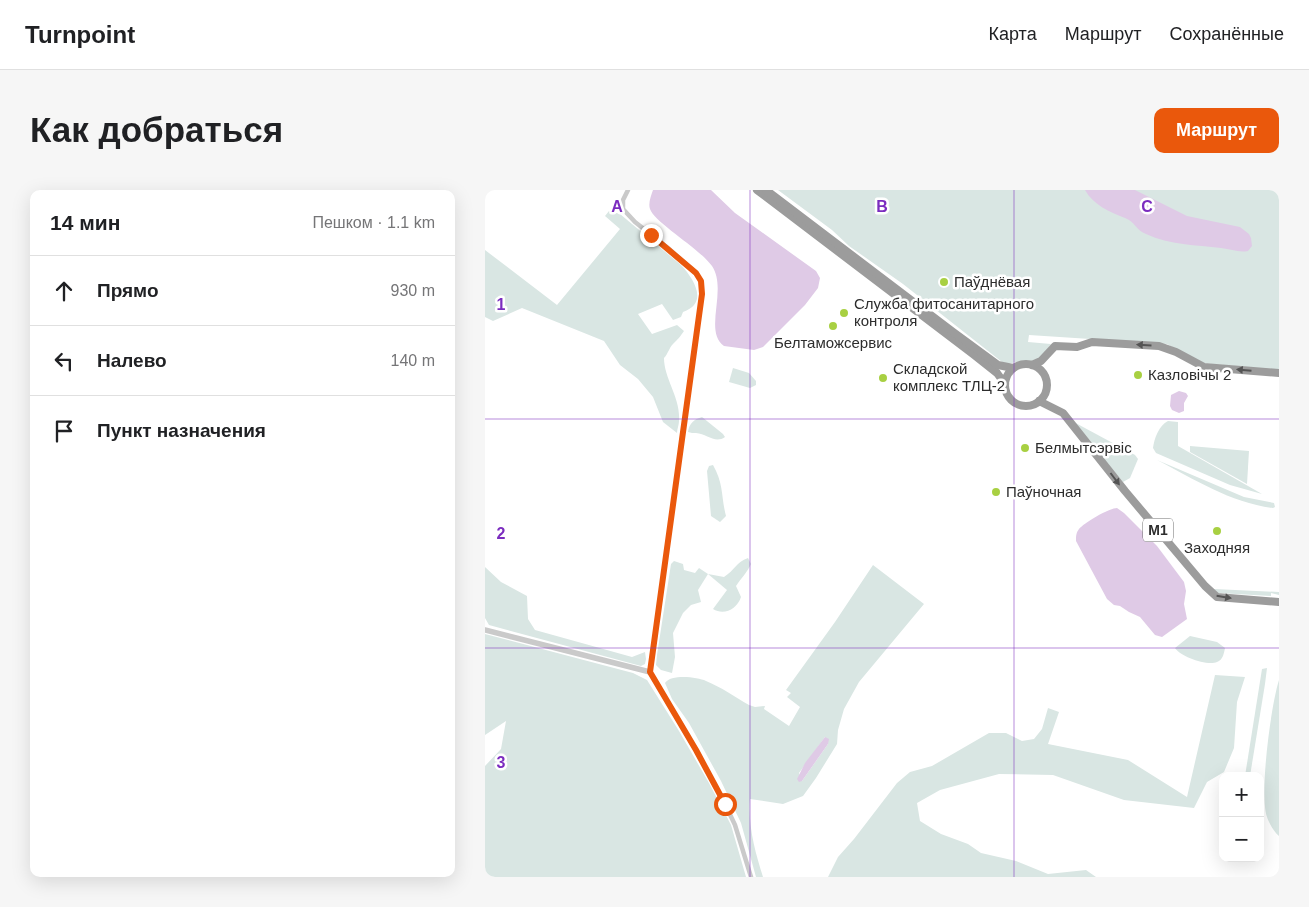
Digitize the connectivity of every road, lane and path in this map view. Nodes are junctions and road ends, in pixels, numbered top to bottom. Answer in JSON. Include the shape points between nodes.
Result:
{"nodes":[{"id":1,"x":628,"y":190,"type":"edge"},
{"id":2,"x":757,"y":190,"type":"edge"},
{"id":3,"x":766,"y":190,"type":"edge"},
{"id":4,"x":1032,"y":365,"type":"junction"},
{"id":5,"x":1013,"y":368,"type":"junction"},
{"id":6,"x":1279,"y":373,"type":"edge"},
{"id":7,"x":1005,"y":384,"type":"junction"},
{"id":8,"x":1039,"y":401,"type":"junction"},
{"id":9,"x":1279,"y":602,"type":"edge"},
{"id":10,"x":485,"y":630,"type":"edge"},
{"id":11,"x":650,"y":672,"type":"junction"},
{"id":12,"x":751,"y":877,"type":"edge"}],
"edges":[{"from":1,"to":11,"type":"street","via":[[623,208],[696,273],[701,281],[702,294]]},
{"from":2,"to":7,"type":"highway","number":"М1","via":[[973,354]]},
{"from":3,"to":5,"type":"highway","via":[[953,332],[998,364]]},
{"from":4,"to":5,"type":"highway","via":[[1020,364]]},
{"from":6,"to":4,"type":"highway","one_way":true,"via":[[1204,367],[1159,346],[1093,342],[1077,347],[1055,346]]},
{"from":4,"to":8,"type":"highway","via":[[1041,370],[1046,380],[1046,391]]},
{"from":5,"to":7,"type":"highway","via":[[1006,375]]},
{"from":7,"to":8,"type":"highway","number":"М1","via":[[1008,396],[1018,404],[1029,406]]},
{"from":8,"to":9,"type":"highway","number":"М1","one_way":true,"via":[[1063,413],[1125,491],[1217,597]]},
{"from":10,"to":11,"type":"street"},
{"from":11,"to":12,"type":"street","via":[[725,804]]}]}
